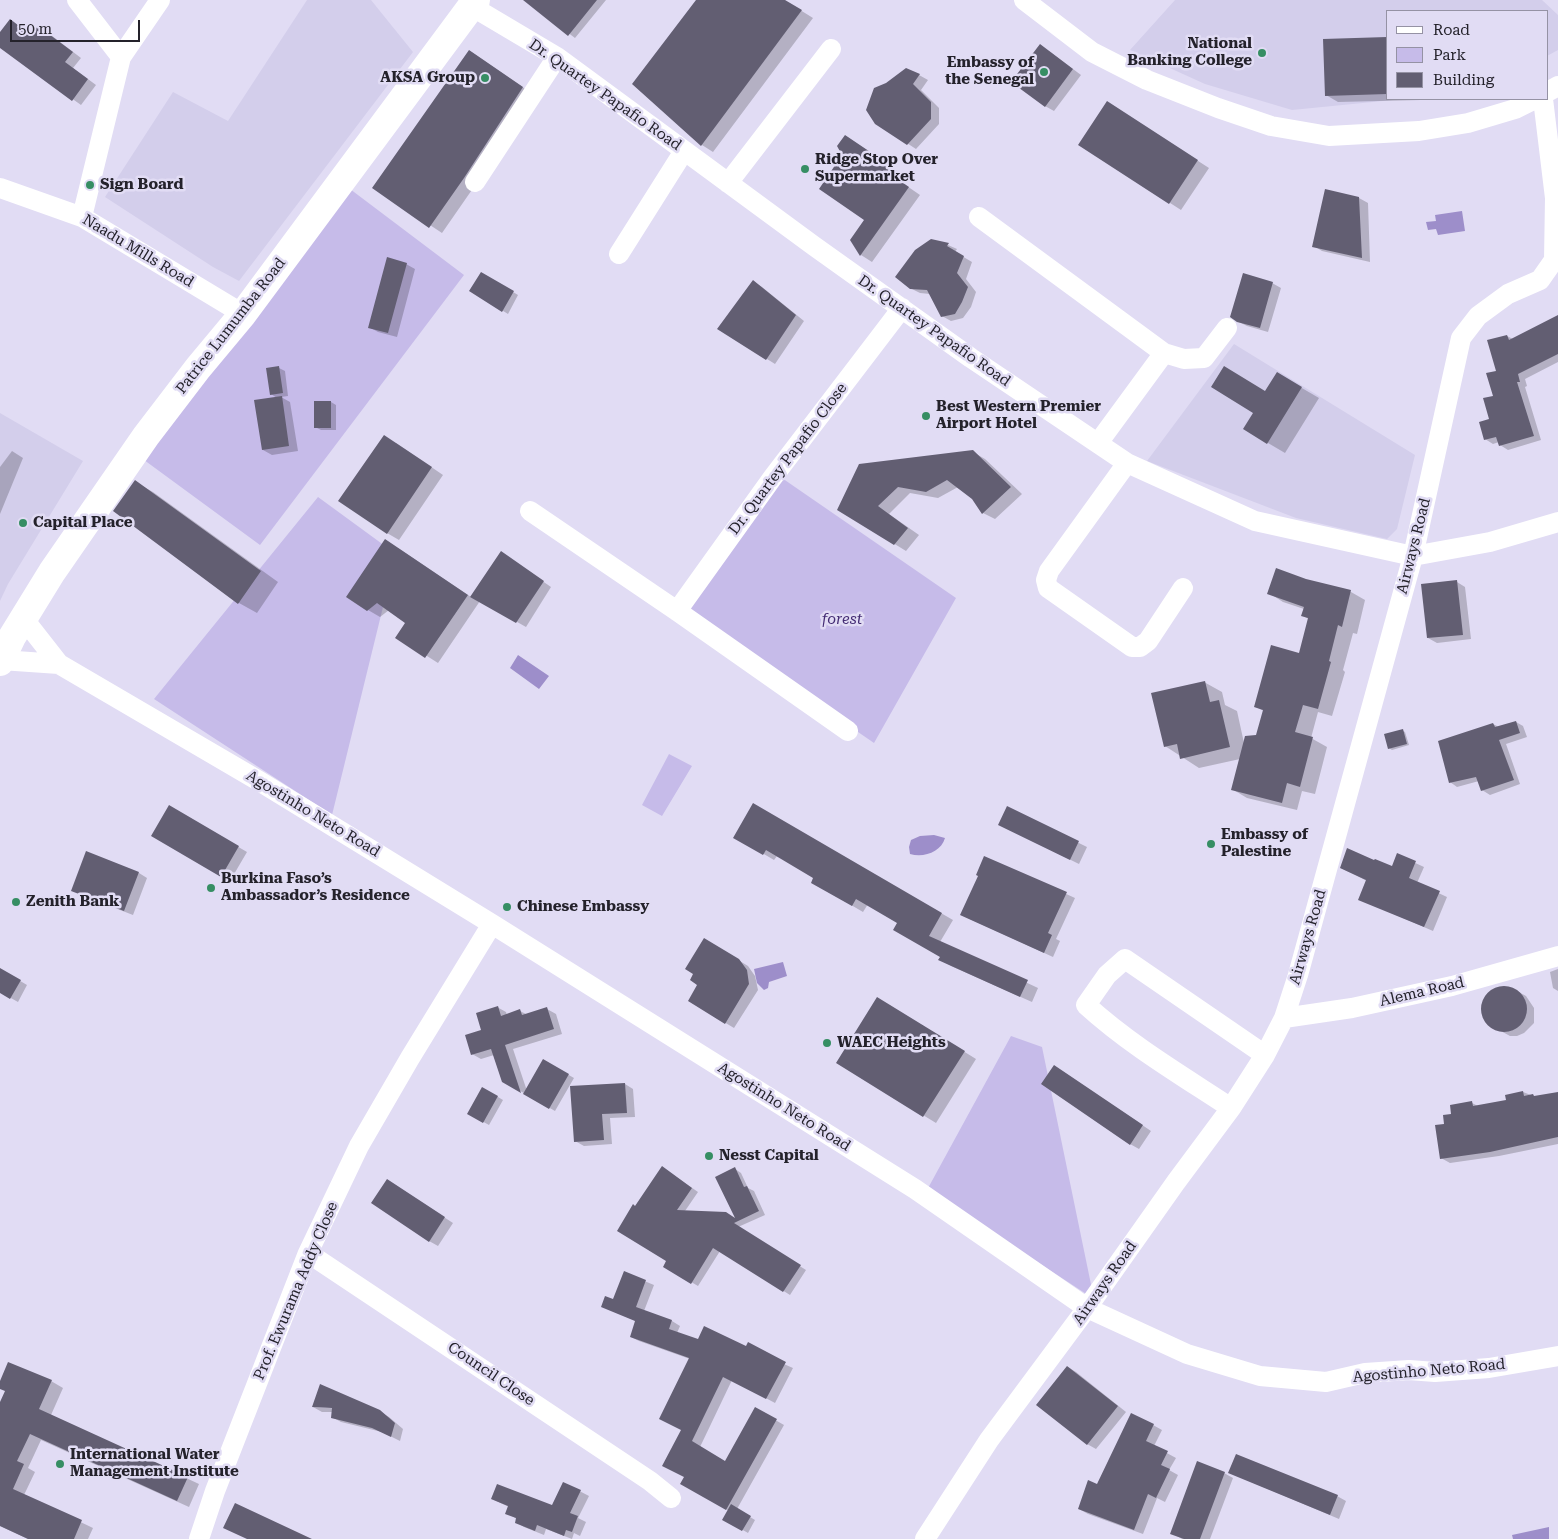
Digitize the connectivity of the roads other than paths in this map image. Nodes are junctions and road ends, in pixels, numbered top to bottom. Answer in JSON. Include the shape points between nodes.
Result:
{"nodes":[{"id":1,"x":77,"y":0,"type":"edge"},
{"id":2,"x":160,"y":0,"type":"edge"},
{"id":3,"x":1024,"y":0,"type":"edge"},
{"id":4,"x":474,"y":3,"type":"edge"},
{"id":5,"x":831,"y":49,"type":"dead end"},
{"id":6,"x":121,"y":57,"type":"junction"},
{"id":7,"x":557,"y":57,"type":"junction"},
{"id":8,"x":1533,"y":100,"type":"edge"},
{"id":9,"x":1543,"y":100,"type":"edge"},
{"id":10,"x":684,"y":151,"type":"junction"},
{"id":11,"x":475,"y":182,"type":"dead end"},
{"id":12,"x":728,"y":183,"type":"junction"},
{"id":13,"x":0,"y":188,"type":"edge"},
{"id":14,"x":82,"y":216,"type":"junction"},
{"id":15,"x":979,"y":216,"type":"dead end"},
{"id":16,"x":619,"y":254,"type":"dead end"},
{"id":17,"x":902,"y":308,"type":"junction"},
{"id":18,"x":243,"y":314,"type":"junction"},
{"id":19,"x":1227,"y":328,"type":"dead end"},
{"id":20,"x":1164,"y":353,"type":"junction"},
{"id":21,"x":1098,"y":443,"type":"junction"},
{"id":22,"x":1126,"y":462,"type":"junction"},
{"id":23,"x":530,"y":511,"type":"dead end"},
{"id":24,"x":1558,"y":522,"type":"edge"},
{"id":25,"x":1413,"y":556,"type":"junction"},
{"id":26,"x":1183,"y":588,"type":"dead end"},
{"id":27,"x":677,"y":611,"type":"junction"},
{"id":28,"x":22,"y":618,"type":"junction"},
{"id":29,"x":1,"y":661,"type":"edge"},
{"id":30,"x":59,"y":664,"type":"junction"},
{"id":31,"x":848,"y":731,"type":"dead end"},
{"id":32,"x":492,"y":924,"type":"junction"},
{"id":33,"x":1558,"y":956,"type":"edge"},
{"id":34,"x":1284,"y":1018,"type":"junction"},
{"id":35,"x":1265,"y":1055,"type":"junction"},
{"id":36,"x":1231,"y":1108,"type":"junction"},
{"id":37,"x":308,"y":1253,"type":"junction"},
{"id":38,"x":1088,"y":1308,"type":"junction"},
{"id":39,"x":1558,"y":1356,"type":"edge"},
{"id":40,"x":671,"y":1498,"type":"dead end"},
{"id":41,"x":198,"y":1539,"type":"edge"},
{"id":42,"x":925,"y":1539,"type":"edge"}],
"edges":[{"from":1,"to":6,"type":"street"},
{"from":2,"to":6,"type":"street"},
{"from":3,"to":8,"type":"street","via":[[1092,52],[1147,80],[1271,126],[1330,136],[1419,131],[1468,123]]},
{"from":4,"to":7,"type":"street","name":"Dr. Quartey Papafio Road"},
{"from":4,"to":18,"type":"street","name":"Patrice Lumumba Road"},
{"from":5,"to":12,"type":"street"},
{"from":6,"to":14,"type":"street"},
{"from":7,"to":10,"type":"street","name":"Dr. Quartey Papafio Road"},
{"from":7,"to":11,"type":"street"},
{"from":9,"to":25,"type":"street","name":"Airways Road","via":[[1555,198],[1554,260],[1540,280],[1508,294],[1478,316],[1461,338]]},
{"from":10,"to":12,"type":"street","name":"Dr. Quartey Papafio Road"},
{"from":10,"to":16,"type":"street"},
{"from":12,"to":17,"type":"street","name":"Dr. Quartey Papafio Road"},
{"from":13,"to":14,"type":"street","name":"Naadu Mills Road"},
{"from":14,"to":18,"type":"street","name":"Naadu Mills Road"},
{"from":15,"to":20,"type":"street"},
{"from":17,"to":21,"type":"street","name":"Dr. Quartey Papafio Road"},
{"from":17,"to":27,"type":"street","name":"Dr. Quartey Papafio Close","via":[[773,476]]},
{"from":18,"to":28,"type":"street","name":"Patrice Lumumba Road","via":[[146,436]]},
{"from":19,"to":20,"type":"street","via":[[1204,358],[1184,359]]},
{"from":20,"to":21,"type":"street"},
{"from":21,"to":22,"type":"street","name":"Dr. Quartey Papafio Road"},
{"from":22,"to":25,"type":"street","name":"Dr. Quartey Papafio Road","via":[[1255,521]]},
{"from":22,"to":26,"type":"street","via":[[1049,571],[1048,588],[1132,647],[1140,647],[1148,641]]},
{"from":23,"to":27,"type":"street"},
{"from":24,"to":25,"type":"street","name":"Dr. Quartey Papafio Road","via":[[1490,542]]},
{"from":25,"to":34,"type":"street","name":"Airways Road"},
{"from":27,"to":31,"type":"street"},
{"from":28,"to":29,"type":"street","name":"Patrice Lumumba Road"},
{"from":28,"to":30,"type":"street","name":"Agostinho Neto Road"},
{"from":29,"to":30,"type":"street","name":"Agostinho Neto Road"},
{"from":30,"to":32,"type":"street","name":"Agostinho Neto Road","via":[[259,781]]},
{"from":32,"to":37,"type":"street","name":"Prof. Ewurama Addy Close","via":[[360,1146]]},
{"from":32,"to":38,"type":"street","name":"Agostinho Neto Road","via":[[915,1189]]},
{"from":33,"to":34,"type":"street","name":"Alema Road","via":[[1452,986],[1352,1008]]},
{"from":34,"to":35,"type":"street","name":"Airways Road"},
{"from":35,"to":36,"type":"street","name":"Airways Road"},
{"from":35,"to":36,"type":"street","via":[[1126,959],[1107,975],[1086,1005],[1129,1041]]},
{"from":36,"to":38,"type":"street","name":"Airways Road"},
{"from":37,"to":40,"type":"street","name":"Council Close"},
{"from":37,"to":41,"type":"street","name":"Prof. Ewurama Addy Close"},
{"from":38,"to":39,"type":"street","name":"Agostinho Neto Road","via":[[1187,1354],[1269,1377],[1326,1382],[1365,1373],[1489,1368]]},
{"from":38,"to":42,"type":"street","name":"Airways Road","via":[[989,1440]]}]}
